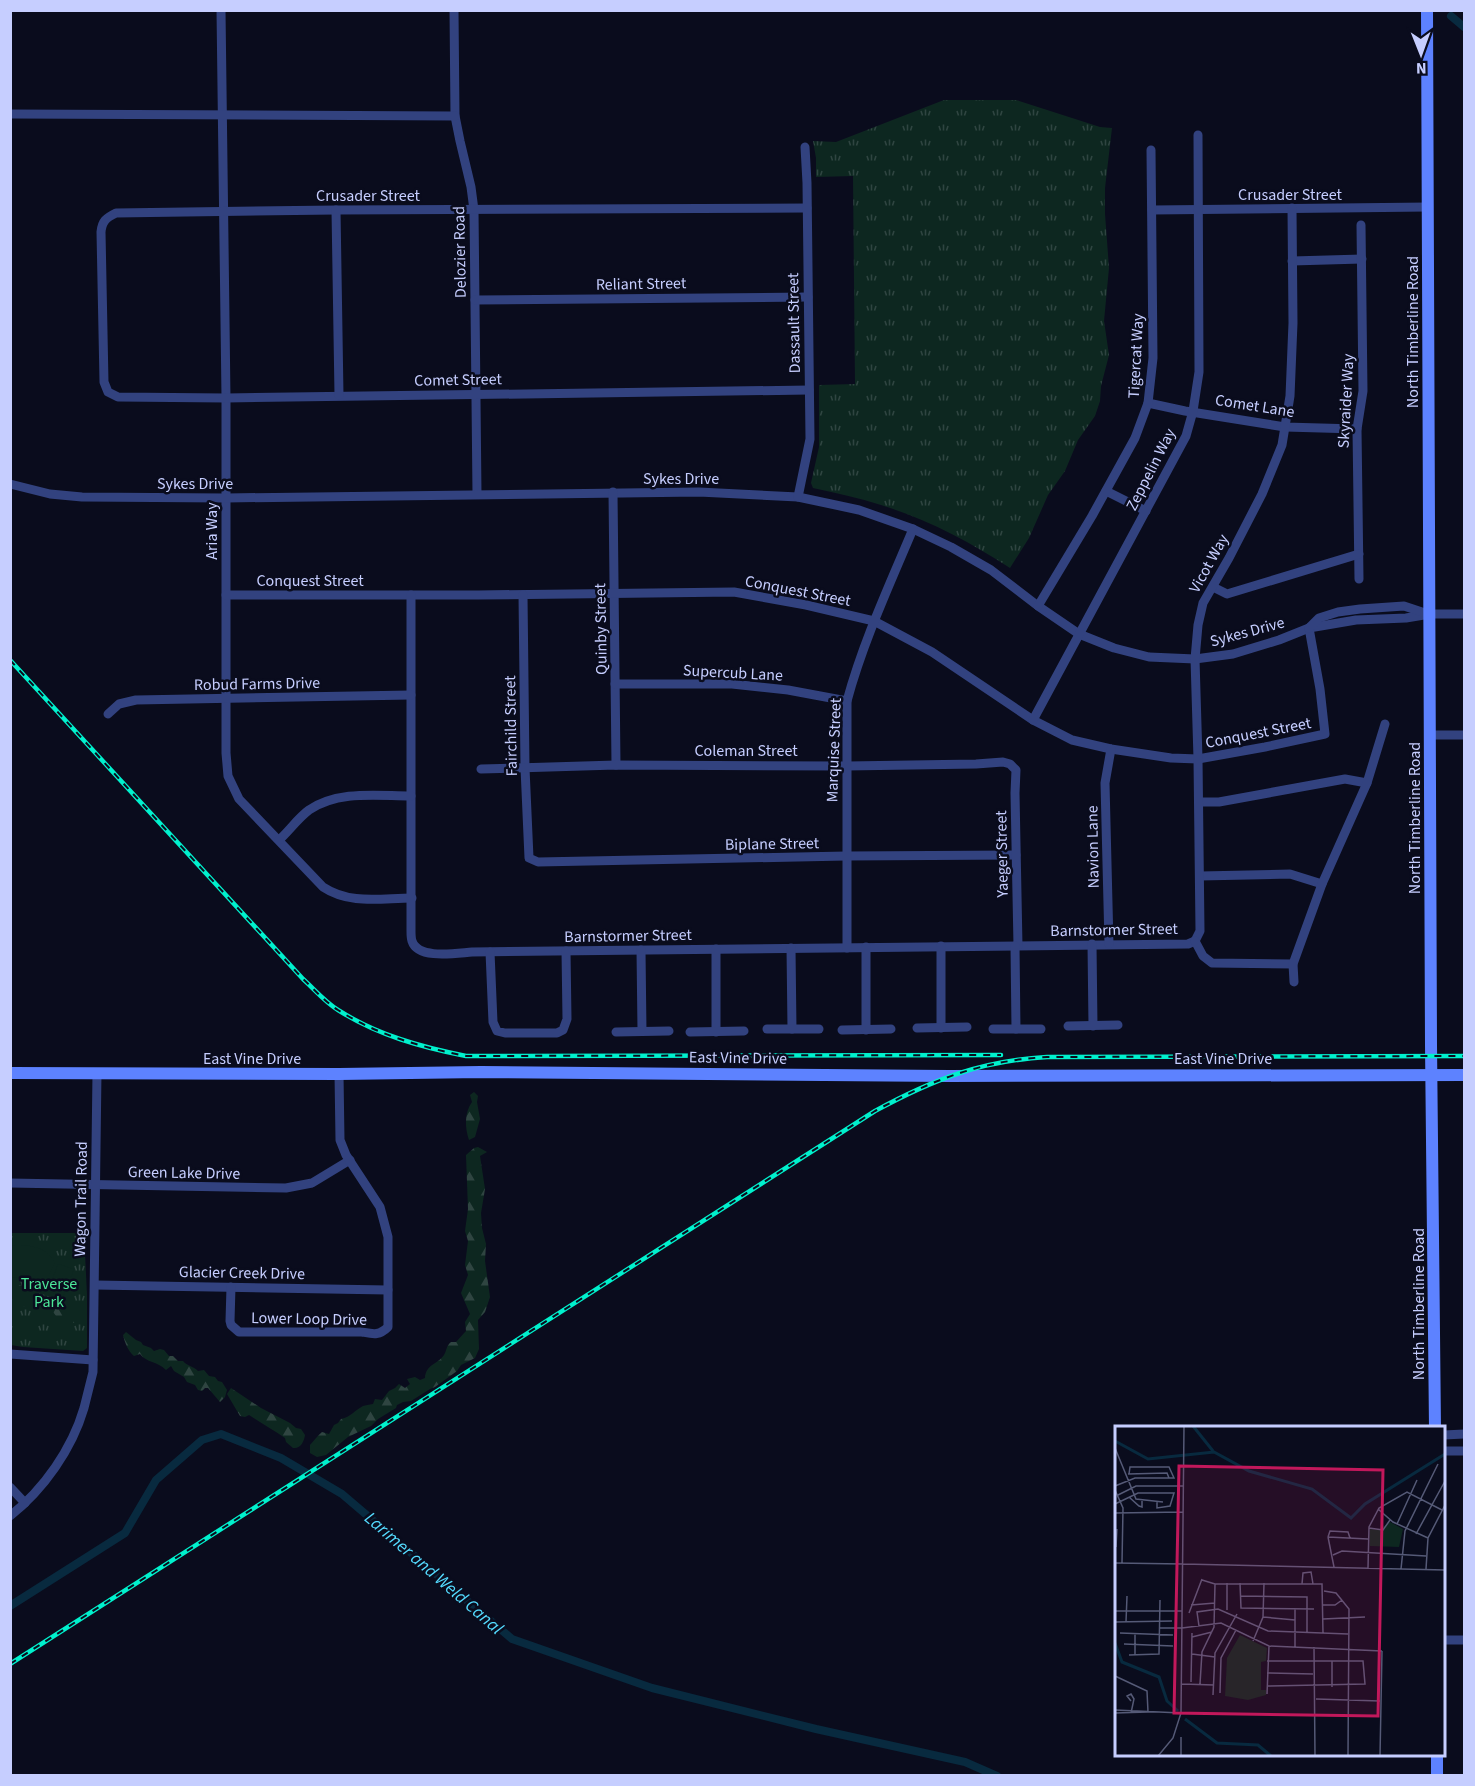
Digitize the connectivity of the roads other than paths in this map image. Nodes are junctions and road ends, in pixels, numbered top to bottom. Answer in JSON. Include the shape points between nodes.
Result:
{"nodes":[{"id":1,"x":221,"y":10,"type":"edge"},
{"id":2,"x":454,"y":10,"type":"edge"},
{"id":3,"x":1427,"y":10,"type":"edge"},
{"id":4,"x":10,"y":114,"type":"edge"},
{"id":5,"x":222,"y":114,"type":"junction"},
{"id":6,"x":455,"y":116,"type":"junction"},
{"id":7,"x":1198,"y":135,"type":"dead end"},
{"id":8,"x":805,"y":147,"type":"dead end"},
{"id":9,"x":1151,"y":150,"type":"dead end"},
{"id":10,"x":1428,"y":207,"type":"junction"},
{"id":11,"x":807,"y":208,"type":"junction"},
{"id":12,"x":1292,"y":208,"type":"junction"},
{"id":13,"x":1199,"y":209,"type":"junction"},
{"id":14,"x":336,"y":210,"type":"junction"},
{"id":15,"x":474,"y":210,"type":"junction"},
{"id":16,"x":1152,"y":210,"type":"junction"},
{"id":17,"x":223,"y":212,"type":"junction"},
{"id":18,"x":1361,"y":225,"type":"dead end"},
{"id":19,"x":1362,"y":259,"type":"junction"},
{"id":20,"x":1292,"y":261,"type":"junction"},
{"id":21,"x":808,"y":297,"type":"junction"},
{"id":22,"x":475,"y":300,"type":"junction"},
{"id":23,"x":809,"y":390,"type":"junction"},
{"id":24,"x":108,"y":392,"type":"joint"},
{"id":25,"x":476,"y":393,"type":"junction"},
{"id":26,"x":339,"y":395,"type":"junction"},
{"id":27,"x":226,"y":398,"type":"junction"},
{"id":28,"x":1148,"y":403,"type":"junction"},
{"id":29,"x":1193,"y":411,"type":"junction"},
{"id":30,"x":1285,"y":427,"type":"junction"},
{"id":31,"x":1357,"y":429,"type":"junction"},
{"id":32,"x":10,"y":484,"type":"edge"},
{"id":33,"x":1106,"y":490,"type":"junction"},
{"id":34,"x":613,"y":492,"type":"junction"},
{"id":35,"x":477,"y":494,"type":"junction"},
{"id":36,"x":798,"y":497,"type":"junction"},
{"id":37,"x":226,"y":498,"type":"junction"},
{"id":38,"x":1146,"y":511,"type":"junction"},
{"id":39,"x":913,"y":529,"type":"junction"},
{"id":40,"x":1359,"y":554,"type":"junction"},
{"id":41,"x":1359,"y":579,"type":"dead end"},
{"id":42,"x":1213,"y":586,"type":"junction"},
{"id":43,"x":614,"y":594,"type":"junction"},
{"id":44,"x":226,"y":595,"type":"junction"},
{"id":45,"x":411,"y":595,"type":"junction"},
{"id":46,"x":523,"y":595,"type":"junction"},
{"id":47,"x":1038,"y":606,"type":"junction"},
{"id":48,"x":1430,"y":614,"type":"junction"},
{"id":49,"x":1464,"y":614,"type":"edge"},
{"id":50,"x":874,"y":621,"type":"junction"},
{"id":51,"x":1309,"y":628,"type":"junction"},
{"id":52,"x":1079,"y":634,"type":"junction"},
{"id":53,"x":1194,"y":659,"type":"junction"},
{"id":54,"x":615,"y":684,"type":"junction"},
{"id":55,"x":411,"y":695,"type":"junction"},
{"id":56,"x":226,"y":699,"type":"junction"},
{"id":57,"x":847,"y":701,"type":"junction"},
{"id":58,"x":108,"y":714,"type":"dead end"},
{"id":59,"x":1033,"y":720,"type":"junction"},
{"id":60,"x":1385,"y":724,"type":"dead end"},
{"id":61,"x":1431,"y":735,"type":"junction"},
{"id":62,"x":1464,"y":735,"type":"edge"},
{"id":63,"x":1111,"y":749,"type":"junction"},
{"id":64,"x":1198,"y":759,"type":"junction"},
{"id":65,"x":1010,"y":764,"type":"joint"},
{"id":66,"x":616,"y":765,"type":"junction"},
{"id":67,"x":847,"y":766,"type":"junction"},
{"id":68,"x":525,"y":768,"type":"junction"},
{"id":69,"x":481,"y":769,"type":"dead end"},
{"id":70,"x":1367,"y":783,"type":"junction"},
{"id":71,"x":411,"y":796,"type":"junction"},
{"id":72,"x":1199,"y":802,"type":"junction"},
{"id":73,"x":279,"y":840,"type":"junction"},
{"id":74,"x":1016,"y":855,"type":"junction"},
{"id":75,"x":846,"y":856,"type":"junction"},
{"id":76,"x":529,"y":858,"type":"joint"},
{"id":77,"x":1200,"y":876,"type":"junction"},
{"id":78,"x":1322,"y":884,"type":"junction"},
{"id":79,"x":412,"y":898,"type":"junction"},
{"id":80,"x":1195,"y":941,"type":"junction"},
{"id":81,"x":1092,"y":944,"type":"junction"},
{"id":82,"x":1109,"y":944,"type":"junction"},
{"id":83,"x":941,"y":946,"type":"junction"},
{"id":84,"x":1017,"y":946,"type":"junction"},
{"id":85,"x":866,"y":947,"type":"junction"},
{"id":86,"x":791,"y":948,"type":"junction"},
{"id":87,"x":846,"y":948,"type":"junction"},
{"id":88,"x":716,"y":949,"type":"junction"},
{"id":89,"x":641,"y":950,"type":"junction"},
{"id":90,"x":566,"y":951,"type":"junction"},
{"id":91,"x":490,"y":952,"type":"junction"},
{"id":92,"x":1293,"y":964,"type":"junction"},
{"id":93,"x":1294,"y":982,"type":"dead end"},
{"id":94,"x":1118,"y":1025,"type":"dead end"},
{"id":95,"x":1068,"y":1026,"type":"dead end"},
{"id":96,"x":1093,"y":1026,"type":"junction"},
{"id":97,"x":967,"y":1027,"type":"dead end"},
{"id":98,"x":917,"y":1028,"type":"dead end"},
{"id":99,"x":941,"y":1028,"type":"junction"},
{"id":100,"x":766,"y":1029,"type":"dead end"},
{"id":101,"x":792,"y":1029,"type":"junction"},
{"id":102,"x":819,"y":1029,"type":"dead end"},
{"id":103,"x":891,"y":1029,"type":"dead end"},
{"id":104,"x":993,"y":1029,"type":"dead end"},
{"id":105,"x":1016,"y":1029,"type":"junction"},
{"id":106,"x":1041,"y":1029,"type":"dead end"},
{"id":107,"x":842,"y":1030,"type":"dead end"},
{"id":108,"x":866,"y":1030,"type":"junction"},
{"id":109,"x":669,"y":1031,"type":"dead end"},
{"id":110,"x":744,"y":1031,"type":"dead end"},
{"id":111,"x":616,"y":1032,"type":"dead end"},
{"id":112,"x":642,"y":1032,"type":"junction"},
{"id":113,"x":690,"y":1032,"type":"dead end"},
{"id":114,"x":717,"y":1032,"type":"junction"},
{"id":115,"x":10,"y":1073,"type":"edge"},
{"id":116,"x":97,"y":1074,"type":"junction"},
{"id":117,"x":339,"y":1074,"type":"junction"},
{"id":118,"x":1432,"y":1074,"type":"junction"},
{"id":119,"x":1464,"y":1074,"type":"edge"},
{"id":120,"x":350,"y":1160,"type":"junction"},
{"id":121,"x":10,"y":1183,"type":"edge"},
{"id":122,"x":96,"y":1185,"type":"junction"},
{"id":123,"x":95,"y":1285,"type":"junction"},
{"id":124,"x":231,"y":1287,"type":"junction"},
{"id":125,"x":388,"y":1290,"type":"junction"},
{"id":126,"x":10,"y":1353,"type":"edge"},
{"id":127,"x":93,"y":1360,"type":"junction"},
{"id":128,"x":1435,"y":1426,"type":"edge"},
{"id":129,"x":1464,"y":1434,"type":"edge"},
{"id":130,"x":1445,"y":1435,"type":"edge"},
{"id":131,"x":1445,"y":1451,"type":"edge"},
{"id":132,"x":1464,"y":1451,"type":"edge"},
{"id":133,"x":10,"y":1487,"type":"edge"},
{"id":134,"x":25,"y":1503,"type":"junction"},
{"id":135,"x":10,"y":1515,"type":"edge"},
{"id":136,"x":1445,"y":1640,"type":"edge"},
{"id":137,"x":1464,"y":1640,"type":"edge"},
{"id":138,"x":1437,"y":1756,"type":"edge"},
{"id":139,"x":1437,"y":1776,"type":"edge"}],
"edges":[{"from":1,"to":5,"type":"street","name":"Aria Way"},
{"from":2,"to":6,"type":"street","name":"Delozier Road"},
{"from":3,"to":10,"type":"main road","name":"North Timberline Road"},
{"from":4,"to":5,"type":"street"},
{"from":5,"to":6,"type":"street"},
{"from":5,"to":17,"type":"street","name":"Aria Way"},
{"from":6,"to":15,"type":"street","name":"Delozier Road"},
{"from":7,"to":13,"type":"street","name":"Zeppelin Way"},
{"from":8,"to":11,"type":"street","name":"Dassault Street"},
{"from":9,"to":16,"type":"street","name":"Tigercat Way"},
{"from":10,"to":12,"type":"street","name":"Crusader Street"},
{"from":10,"to":48,"type":"main road","name":"North Timberline Road"},
{"from":11,"to":15,"type":"street","name":"Crusader Street"},
{"from":11,"to":21,"type":"street","name":"Dassault Street"},
{"from":12,"to":13,"type":"street","name":"Crusader Street"},
{"from":12,"to":20,"type":"street","name":"Vicot Way"},
{"from":13,"to":16,"type":"street","name":"Crusader Street"},
{"from":13,"to":29,"type":"street","name":"Zeppelin Way","via":[[1199,372]]},
{"from":14,"to":15,"type":"street","name":"Crusader Street"},
{"from":14,"to":17,"type":"street","name":"Crusader Street"},
{"from":14,"to":26,"type":"street"},
{"from":15,"to":22,"type":"street","name":"Delozier Road"},
{"from":16,"to":28,"type":"street","name":"Tigercat Way","via":[[1153,358]]},
{"from":17,"to":24,"type":"street","name":"Crusader Street","via":[[116,213],[102,224],[104,382]]},
{"from":17,"to":27,"type":"street","name":"Aria Way"},
{"from":18,"to":19,"type":"street","name":"Skyraider Way"},
{"from":19,"to":20,"type":"street"},
{"from":19,"to":31,"type":"street","name":"Skyraider Way","via":[[1363,391]]},
{"from":20,"to":30,"type":"street","name":"Vicot Way","via":[[1290,396]]},
{"from":21,"to":22,"type":"street","name":"Reliant Street"},
{"from":21,"to":23,"type":"street","name":"Dassault Street"},
{"from":22,"to":25,"type":"street","name":"Delozier Road"},
{"from":23,"to":25,"type":"street","name":"Comet Street"},
{"from":23,"to":36,"type":"street","name":"Dassault Street","via":[[810,440]]},
{"from":24,"to":27,"type":"street","name":"Comet Street","via":[[132,398]]},
{"from":25,"to":26,"type":"street","name":"Comet Street"},
{"from":25,"to":35,"type":"street","name":"Delozier Road"},
{"from":26,"to":27,"type":"street","name":"Comet Street"},
{"from":27,"to":37,"type":"street","name":"Aria Way"},
{"from":28,"to":29,"type":"street","name":"Comet Lane"},
{"from":28,"to":33,"type":"street","name":"Tigercat Way","via":[[1135,438]]},
{"from":29,"to":30,"type":"street","name":"Comet Lane"},
{"from":29,"to":38,"type":"street","name":"Zeppelin Way","via":[[1186,436]]},
{"from":30,"to":31,"type":"street","name":"Comet Lane"},
{"from":30,"to":42,"type":"street","name":"Vicot Way","via":[[1282,445],[1262,494]]},
{"from":31,"to":40,"type":"street","name":"Skyraider Way"},
{"from":32,"to":37,"type":"street","name":"Sykes Drive","via":[[82,497]]},
{"from":33,"to":38,"type":"street"},
{"from":33,"to":47,"type":"street","name":"Tigercat Way"},
{"from":34,"to":35,"type":"street","name":"Sykes Drive"},
{"from":34,"to":36,"type":"street","name":"Sykes Drive"},
{"from":34,"to":43,"type":"street","name":"Quinby Street"},
{"from":35,"to":37,"type":"street","name":"Sykes Drive"},
{"from":36,"to":39,"type":"street","name":"Sykes Drive","via":[[859,510]]},
{"from":37,"to":44,"type":"street","name":"Aria Way"},
{"from":38,"to":52,"type":"street","name":"Zeppelin Way"},
{"from":39,"to":47,"type":"street","name":"Sykes Drive","via":[[991,570]]},
{"from":39,"to":50,"type":"street","name":"Marquise Street"},
{"from":40,"to":41,"type":"street","name":"Skyraider Way"},
{"from":40,"to":42,"type":"street","via":[[1227,594]]},
{"from":42,"to":53,"type":"street","name":"Vicot Way","via":[[1203,603]]},
{"from":43,"to":46,"type":"street","name":"Conquest Street"},
{"from":43,"to":50,"type":"street","name":"Conquest Street","via":[[734,592]]},
{"from":43,"to":54,"type":"street","name":"Quinby Street"},
{"from":44,"to":45,"type":"street","name":"Conquest Street"},
{"from":44,"to":56,"type":"street","name":"Aria Way"},
{"from":45,"to":46,"type":"street","name":"Conquest Street"},
{"from":45,"to":55,"type":"street","name":"Barnstormer Street"},
{"from":46,"to":68,"type":"street","name":"Fairchild Street"},
{"from":47,"to":52,"type":"street","name":"Sykes Drive"},
{"from":48,"to":49,"type":"street","name":"Sykes Drive"},
{"from":48,"to":51,"type":"street","name":"Sykes Drive","via":[[1404,606],[1360,609],[1319,618]]},
{"from":48,"to":61,"type":"main road","name":"North Timberline Road"},
{"from":50,"to":57,"type":"street","name":"Marquise Street"},
{"from":50,"to":59,"type":"street","name":"Conquest Street","via":[[932,652]]},
{"from":51,"to":53,"type":"street","name":"Sykes Drive","via":[[1233,654]]},
{"from":51,"to":64,"type":"street","name":"Conquest Street","via":[[1325,734]]},
{"from":52,"to":53,"type":"street","name":"Sykes Drive","via":[[1149,657]]},
{"from":52,"to":59,"type":"street","name":"Zeppelin Way"},
{"from":53,"to":64,"type":"street","name":"Vicot Way"},
{"from":54,"to":57,"type":"street","name":"Supercub Lane","via":[[732,684]]},
{"from":54,"to":66,"type":"street","name":"Quinby Street"},
{"from":55,"to":56,"type":"street","name":"Robud Farms Drive"},
{"from":55,"to":71,"type":"street","name":"Barnstormer Street"},
{"from":56,"to":58,"type":"street","name":"Robud Farms Drive","via":[[136,700],[119,704]]},
{"from":56,"to":73,"type":"street","name":"Aria Way","via":[[228,776],[239,799]]},
{"from":57,"to":67,"type":"street","name":"Marquise Street"},
{"from":59,"to":63,"type":"street","name":"Conquest Street","via":[[1072,740]]},
{"from":60,"to":70,"type":"street"},
{"from":61,"to":62,"type":"street"},
{"from":61,"to":118,"type":"main road","name":"North Timberline Road"},
{"from":63,"to":64,"type":"street","name":"Conquest Street"},
{"from":63,"to":82,"type":"street","name":"Navion Lane","via":[[1105,783]]},
{"from":64,"to":72,"type":"street","name":"Vicot Way"},
{"from":65,"to":67,"type":"street","name":"Coleman Street"},
{"from":65,"to":74,"type":"street","name":"Yaeger Street","via":[[1016,770]]},
{"from":66,"to":67,"type":"street","name":"Coleman Street"},
{"from":66,"to":68,"type":"street","name":"Coleman Street"},
{"from":67,"to":75,"type":"street","name":"Marquise Street"},
{"from":68,"to":69,"type":"street","name":"Coleman Street"},
{"from":68,"to":76,"type":"street","name":"Fairchild Street"},
{"from":70,"to":72,"type":"street","via":[[1345,779],[1219,802]]},
{"from":70,"to":78,"type":"street"},
{"from":71,"to":73,"type":"street","via":[[350,795],[330,800],[309,810]]},
{"from":71,"to":79,"type":"street","name":"Barnstormer Street"},
{"from":72,"to":77,"type":"street","name":"Vicot Way"},
{"from":73,"to":79,"type":"street","name":"Aria Way","via":[[323,887],[338,896]]},
{"from":74,"to":75,"type":"street","name":"Biplane Street"},
{"from":74,"to":84,"type":"street","name":"Yaeger Street"},
{"from":75,"to":76,"type":"street","name":"Biplane Street","via":[[538,862]]},
{"from":75,"to":87,"type":"street","name":"Marquise Street"},
{"from":77,"to":78,"type":"street","via":[[1290,874]]},
{"from":77,"to":80,"type":"street","name":"Vicot Way","via":[[1200,931]]},
{"from":78,"to":92,"type":"street"},
{"from":79,"to":91,"type":"street","name":"Barnstormer Street","via":[[412,941],[416,948],[430,954]]},
{"from":80,"to":82,"type":"street","name":"Barnstormer Street"},
{"from":80,"to":92,"type":"street","via":[[1212,963]]},
{"from":81,"to":82,"type":"street","name":"Barnstormer Street"},
{"from":81,"to":84,"type":"street","name":"Barnstormer Street"},
{"from":81,"to":96,"type":"street"},
{"from":83,"to":84,"type":"street","name":"Barnstormer Street"},
{"from":83,"to":85,"type":"street","name":"Barnstormer Street"},
{"from":83,"to":99,"type":"street"},
{"from":84,"to":105,"type":"street","name":"Yaeger Street"},
{"from":85,"to":87,"type":"street","name":"Barnstormer Street"},
{"from":85,"to":108,"type":"street"},
{"from":86,"to":87,"type":"street","name":"Barnstormer Street"},
{"from":86,"to":88,"type":"street","name":"Barnstormer Street"},
{"from":86,"to":101,"type":"street"},
{"from":88,"to":89,"type":"street","name":"Barnstormer Street"},
{"from":88,"to":114,"type":"street"},
{"from":89,"to":90,"type":"street","name":"Barnstormer Street"},
{"from":89,"to":112,"type":"street"},
{"from":90,"to":91,"type":"street","name":"Barnstormer Street"},
{"from":90,"to":91,"type":"street","via":[[567,1019],[563,1030],[557,1033],[497,1031],[493,1022]]},
{"from":92,"to":93,"type":"street"},
{"from":94,"to":96,"type":"street"},
{"from":95,"to":96,"type":"street"},
{"from":97,"to":99,"type":"street"},
{"from":98,"to":99,"type":"street"},
{"from":100,"to":101,"type":"street"},
{"from":101,"to":102,"type":"street"},
{"from":103,"to":108,"type":"street"},
{"from":104,"to":105,"type":"street"},
{"from":105,"to":106,"type":"street"},
{"from":107,"to":108,"type":"street"},
{"from":109,"to":112,"type":"street"},
{"from":110,"to":114,"type":"street"},
{"from":111,"to":112,"type":"street"},
{"from":113,"to":114,"type":"street"},
{"from":115,"to":116,"type":"main road","name":"East Vine Drive"},
{"from":116,"to":117,"type":"main road","name":"East Vine Drive"},
{"from":116,"to":122,"type":"street","name":"Wagon Trail Road"},
{"from":117,"to":118,"type":"main road","name":"East Vine Drive"},
{"from":117,"to":120,"type":"street","via":[[340,1140]]},
{"from":118,"to":119,"type":"main road","name":"East Vine Drive"},
{"from":118,"to":128,"type":"main road","name":"North Timberline Road"},
{"from":120,"to":122,"type":"street","name":"Green Lake Drive","via":[[312,1183],[286,1188]]},
{"from":120,"to":125,"type":"street","via":[[383,1215],[388,1237]]},
{"from":121,"to":122,"type":"street","name":"Green Lake Drive"},
{"from":122,"to":123,"type":"street","name":"Wagon Trail Road"},
{"from":123,"to":124,"type":"street","name":"Glacier Creek Drive"},
{"from":123,"to":127,"type":"street","name":"Wagon Trail Road"},
{"from":124,"to":125,"type":"street","name":"Glacier Creek Drive"},
{"from":124,"to":125,"type":"street","name":"Lower Loop Drive","via":[[230,1321],[239,1332],[372,1335],[388,1328]]},
{"from":126,"to":127,"type":"street"},
{"from":127,"to":134,"type":"street","name":"Wagon Trail Road","via":[[83,1410],[73,1435],[59,1461]]},
{"from":129,"to":130,"type":"street"},
{"from":131,"to":132,"type":"street"},
{"from":133,"to":134,"type":"street"},
{"from":134,"to":135,"type":"street","name":"Wagon Trail Road"},
{"from":136,"to":137,"type":"street"},
{"from":138,"to":139,"type":"main road"}]}
